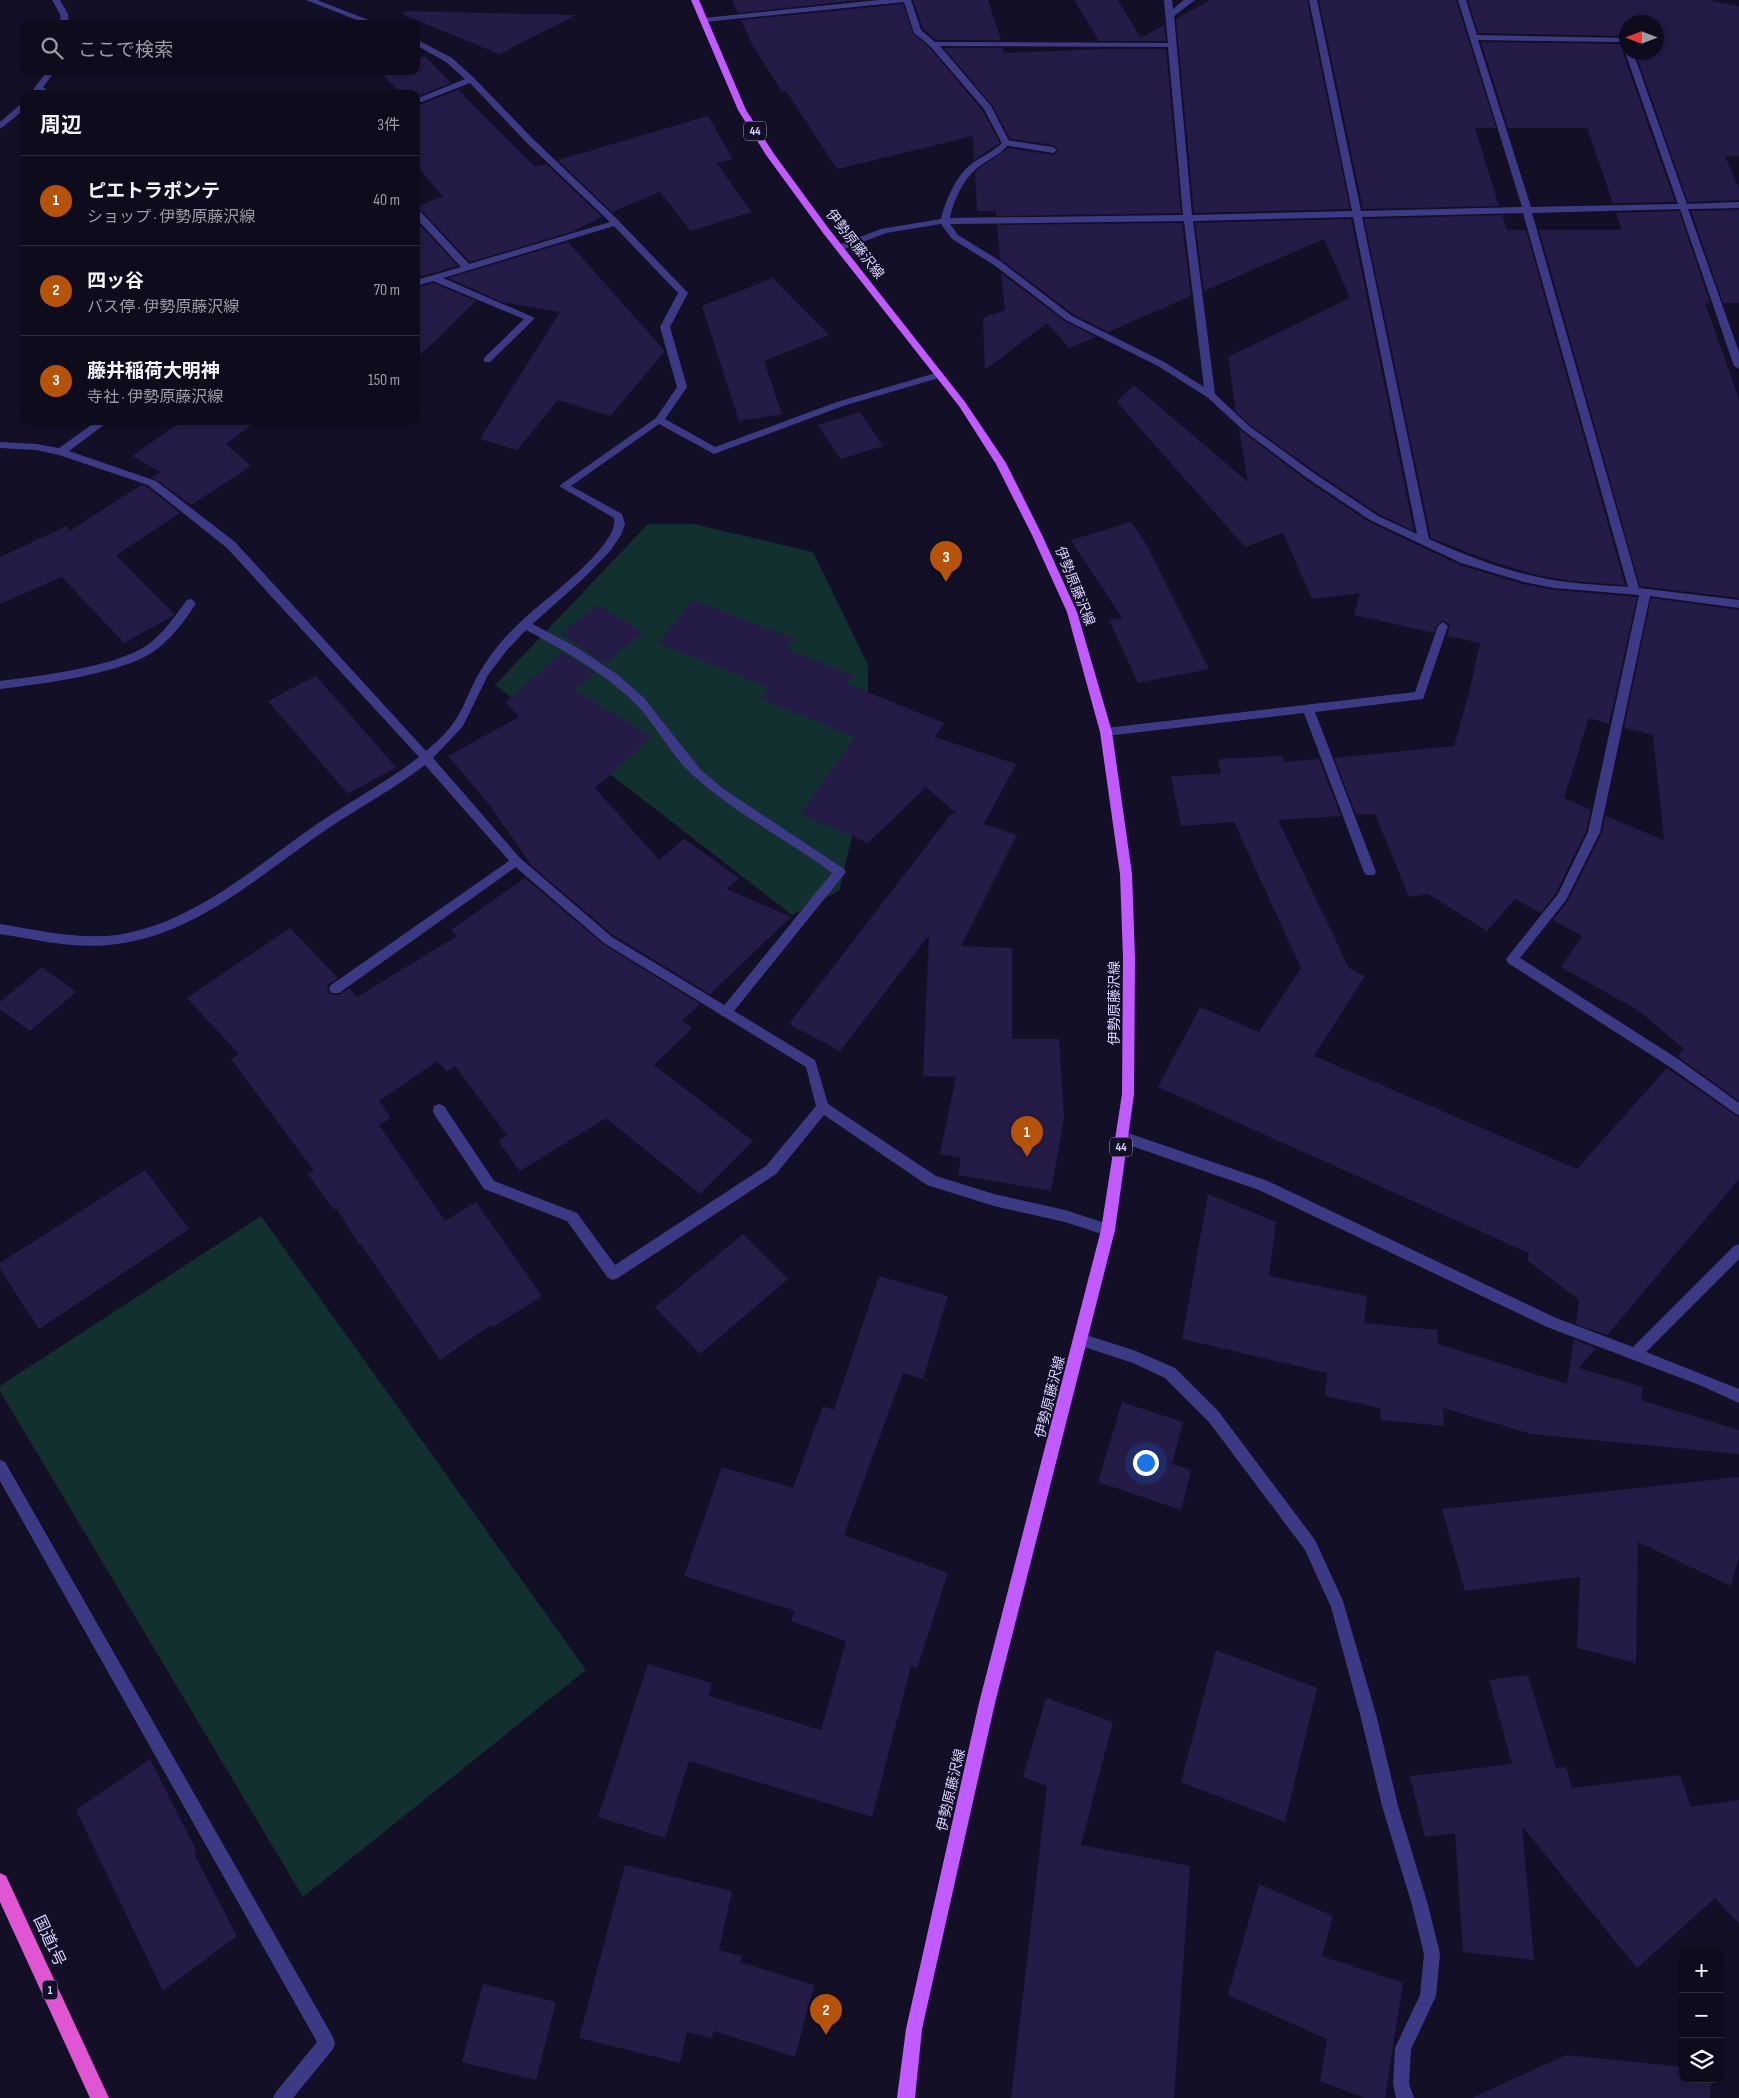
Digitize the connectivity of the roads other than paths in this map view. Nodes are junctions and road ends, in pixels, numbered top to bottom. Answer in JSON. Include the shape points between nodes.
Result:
{"nodes":[{"id":1,"x":56,"y":0,"type":"edge"},
{"id":2,"x":310,"y":0,"type":"edge"},
{"id":3,"x":695,"y":0,"type":"edge"},
{"id":4,"x":905,"y":0,"type":"edge"},
{"id":5,"x":1168,"y":0,"type":"edge"},
{"id":6,"x":1313,"y":0,"type":"edge"},
{"id":7,"x":1462,"y":0,"type":"edge"},
{"id":8,"x":1185,"y":1,"type":"edge"},
{"id":9,"x":1169,"y":16,"type":"junction"},
{"id":10,"x":65,"y":20,"type":"edge"},
{"id":11,"x":364,"y":20,"type":"edge"},
{"id":12,"x":704,"y":20,"type":"junction"},
{"id":13,"x":1473,"y":37,"type":"junction"},
{"id":14,"x":1619,"y":40,"type":"edge"},
{"id":15,"x":420,"y":43,"type":"edge"},
{"id":16,"x":933,"y":44,"type":"junction"},
{"id":17,"x":1172,"y":45,"type":"junction"},
{"id":18,"x":1632,"y":60,"type":"edge"},
{"id":19,"x":48,"y":75,"type":"edge"},
{"id":20,"x":471,"y":80,"type":"junction"},
{"id":21,"x":37,"y":90,"type":"edge"},
{"id":22,"x":420,"y":100,"type":"edge"},
{"id":23,"x":20,"y":109,"type":"edge"},
{"id":24,"x":0,"y":126,"type":"edge"},
{"id":25,"x":1006,"y":143,"type":"junction"},
{"id":26,"x":1053,"y":150,"type":"dead end"},
{"id":27,"x":1739,"y":205,"type":"edge"},
{"id":28,"x":1682,"y":206,"type":"junction"},
{"id":29,"x":1526,"y":210,"type":"junction"},
{"id":30,"x":1358,"y":214,"type":"junction"},
{"id":31,"x":420,"y":216,"type":"edge"},
{"id":32,"x":1188,"y":218,"type":"junction"},
{"id":33,"x":945,"y":221,"type":"junction"},
{"id":34,"x":616,"y":223,"type":"junction"},
{"id":35,"x":839,"y":248,"type":"junction"},
{"id":36,"x":467,"y":268,"type":"junction"},
{"id":37,"x":435,"y":278,"type":"junction"},
{"id":38,"x":420,"y":282,"type":"edge"},
{"id":39,"x":487,"y":360,"type":"dead end"},
{"id":40,"x":1739,"y":366,"type":"edge"},
{"id":41,"x":939,"y":375,"type":"junction"},
{"id":42,"x":1210,"y":395,"type":"junction"},
{"id":43,"x":659,"y":420,"type":"junction"},
{"id":44,"x":98,"y":425,"type":"edge"},
{"id":45,"x":0,"y":445,"type":"edge"},
{"id":46,"x":61,"y":452,"type":"junction"},
{"id":47,"x":1424,"y":541,"type":"junction"},
{"id":48,"x":1640,"y":592,"type":"junction"},
{"id":49,"x":191,"y":603,"type":"dead end"},
{"id":50,"x":1739,"y":604,"type":"edge"},
{"id":51,"x":525,"y":624,"type":"junction"},
{"id":52,"x":1443,"y":626,"type":"dead end"},
{"id":53,"x":0,"y":685,"type":"edge"},
{"id":54,"x":1308,"y":709,"type":"junction"},
{"id":55,"x":1106,"y":732,"type":"junction"},
{"id":56,"x":426,"y":758,"type":"junction"},
{"id":57,"x":516,"y":861,"type":"junction"},
{"id":58,"x":1370,"y":872,"type":"dead end"},
{"id":59,"x":0,"y":929,"type":"edge"},
{"id":60,"x":335,"y":989,"type":"dead end"},
{"id":61,"x":726,"y":1012,"type":"junction"},
{"id":62,"x":822,"y":1107,"type":"junction"},
{"id":63,"x":439,"y":1110,"type":"dead end"},
{"id":64,"x":1739,"y":1110,"type":"edge"},
{"id":65,"x":1122,"y":1137,"type":"junction"},
{"id":66,"x":1108,"y":1230,"type":"junction"},
{"id":67,"x":1739,"y":1250,"type":"edge"},
{"id":68,"x":1080,"y":1339,"type":"junction"},
{"id":69,"x":1635,"y":1354,"type":"junction"},
{"id":70,"x":1739,"y":1396,"type":"edge"},
{"id":71,"x":0,"y":1467,"type":"edge"},
{"id":72,"x":0,"y":1882,"type":"edge"},
{"id":73,"x":100,"y":2098,"type":"edge"},
{"id":74,"x":282,"y":2098,"type":"edge"},
{"id":75,"x":906,"y":2098,"type":"edge"},
{"id":76,"x":1406,"y":2098,"type":"edge"}],
"edges":[{"from":1,"to":10,"type":"street"},
{"from":2,"to":11,"type":"street"},
{"from":3,"to":12,"type":"main road","name":"伊勢原藤沢線","number":"44"},
{"from":4,"to":12,"type":"street"},
{"from":4,"to":16,"type":"street","via":[[917,31]]},
{"from":5,"to":9,"type":"street"},
{"from":6,"to":30,"type":"street"},
{"from":7,"to":13,"type":"street"},
{"from":8,"to":9,"type":"street"},
{"from":9,"to":17,"type":"street"},
{"from":12,"to":35,"type":"main road","name":"伊勢原藤沢線","number":"44","via":[[742,110],[770,155]]},
{"from":13,"to":14,"type":"street"},
{"from":13,"to":29,"type":"street"},
{"from":15,"to":20,"type":"street","via":[[449,60]]},
{"from":16,"to":17,"type":"street"},
{"from":16,"to":25,"type":"street","via":[[988,108]]},
{"from":17,"to":32,"type":"street"},
{"from":18,"to":28,"type":"street"},
{"from":19,"to":21,"type":"street"},
{"from":20,"to":22,"type":"street"},
{"from":20,"to":34,"type":"street","via":[[536,148]]},
{"from":23,"to":24,"type":"street"},
{"from":25,"to":26,"type":"street"},
{"from":25,"to":33,"type":"street","via":[[972,168],[949,202]]},
{"from":27,"to":28,"type":"street"},
{"from":28,"to":29,"type":"street"},
{"from":28,"to":40,"type":"street"},
{"from":29,"to":30,"type":"street"},
{"from":29,"to":48,"type":"street"},
{"from":30,"to":32,"type":"street"},
{"from":30,"to":47,"type":"street"},
{"from":31,"to":36,"type":"street"},
{"from":32,"to":33,"type":"street"},
{"from":32,"to":42,"type":"street"},
{"from":33,"to":35,"type":"street","via":[[884,231]]},
{"from":33,"to":42,"type":"street","via":[[955,237],[997,263],[1069,318],[1161,364]]},
{"from":34,"to":36,"type":"street"},
{"from":34,"to":43,"type":"street","via":[[683,293],[665,327],[682,387]]},
{"from":35,"to":41,"type":"main road","name":"伊勢原藤沢線","number":"44"},
{"from":36,"to":37,"type":"street"},
{"from":37,"to":38,"type":"street"},
{"from":37,"to":39,"type":"street","via":[[530,318]]},
{"from":41,"to":43,"type":"street","via":[[840,404],[714,450]]},
{"from":41,"to":55,"type":"main road","name":"伊勢原藤沢線","number":"44","via":[[1001,463],[1037,535],[1072,612]]},
{"from":42,"to":47,"type":"street","via":[[1246,428],[1311,476],[1374,518]]},
{"from":43,"to":51,"type":"street","via":[[564,486],[612,511],[620,523],[602,554]]},
{"from":44,"to":46,"type":"street"},
{"from":45,"to":46,"type":"street"},
{"from":46,"to":56,"type":"street","via":[[152,483],[231,545]]},
{"from":47,"to":48,"type":"street","via":[[1465,560],[1524,578]]},
{"from":48,"to":50,"type":"street"},
{"from":48,"to":64,"type":"street","via":[[1594,832],[1562,897],[1512,959],[1674,1062]]},
{"from":49,"to":53,"type":"street","via":[[151,648],[133,657],[49,679]]},
{"from":51,"to":56,"type":"street","via":[[500,650],[454,730]]},
{"from":51,"to":61,"type":"street","via":[[614,678],[640,702],[696,772],[718,791],[840,872]]},
{"from":52,"to":54,"type":"street","via":[[1419,696]]},
{"from":54,"to":55,"type":"street"},
{"from":54,"to":58,"type":"street"},
{"from":55,"to":65,"type":"main road","name":"伊勢原藤沢線","number":"44","via":[[1127,883],[1130,958],[1128,1094]]},
{"from":56,"to":57,"type":"street"},
{"from":56,"to":59,"type":"street","via":[[200,911],[162,929],[129,938],[98,940]]},
{"from":57,"to":60,"type":"street"},
{"from":57,"to":61,"type":"street","via":[[608,940]]},
{"from":61,"to":62,"type":"street","via":[[812,1064]]},
{"from":62,"to":63,"type":"street","via":[[771,1170],[614,1274],[572,1217],[489,1185]]},
{"from":62,"to":66,"type":"street","via":[[932,1181]]},
{"from":65,"to":66,"type":"main road","name":"伊勢原藤沢線","number":"44"},
{"from":65,"to":69,"type":"street","via":[[1263,1185],[1552,1323]]},
{"from":66,"to":68,"type":"main road","name":"伊勢原藤沢線","number":"44"},
{"from":67,"to":69,"type":"street"},
{"from":68,"to":75,"type":"main road","name":"伊勢原藤沢線","number":"44","via":[[954,1846],[914,2029]]},
{"from":68,"to":76,"type":"street","via":[[1136,1357],[1170,1373],[1214,1416],[1310,1545],[1338,1606],[1432,1954],[1428,1996],[1403,2048],[1401,2084]]},
{"from":69,"to":70,"type":"street"},
{"from":71,"to":74,"type":"street","via":[[327,2043]]},
{"from":72,"to":73,"type":"highway","name":"国道1号","number":"1"}]}
